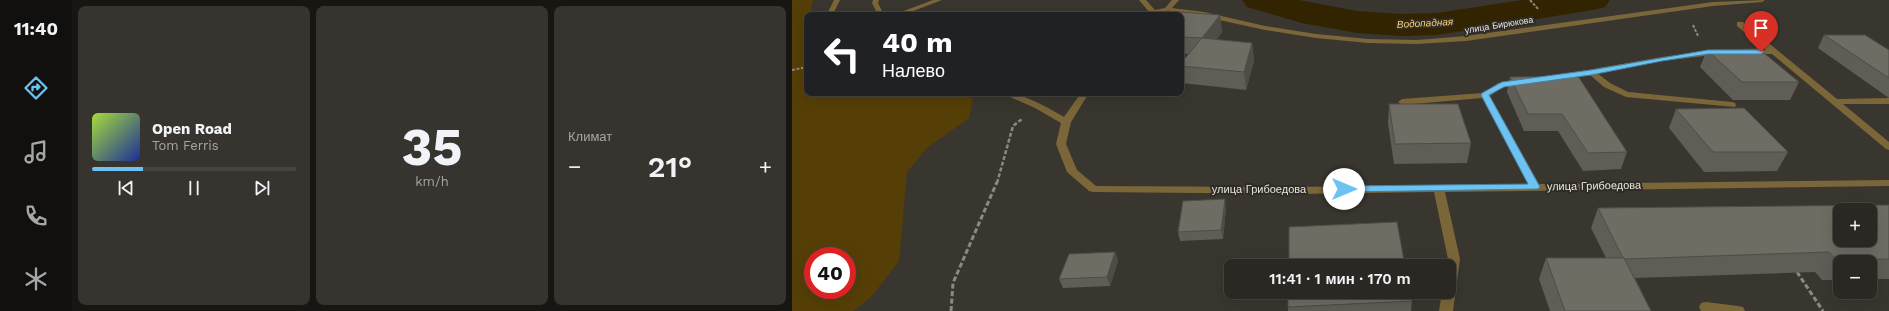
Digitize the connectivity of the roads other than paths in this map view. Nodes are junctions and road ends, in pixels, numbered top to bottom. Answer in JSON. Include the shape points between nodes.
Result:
{"nodes":[{"id":1,"x":837,"y":0,"type":"edge"},
{"id":2,"x":876,"y":0,"type":"edge"},
{"id":3,"x":939,"y":0,"type":"edge"},
{"id":4,"x":1142,"y":0,"type":"edge"},
{"id":5,"x":1176,"y":0,"type":"edge"},
{"id":6,"x":1762,"y":0,"type":"edge"},
{"id":7,"x":928,"y":1,"type":"edge"},
{"id":8,"x":1167,"y":10,"type":"junction"},
{"id":9,"x":831,"y":12,"type":"edge"},
{"id":10,"x":880,"y":12,"type":"edge"},
{"id":11,"x":904,"y":12,"type":"edge"},
{"id":12,"x":1148,"y":12,"type":"edge"},
{"id":13,"x":1155,"y":12,"type":"edge"},
{"id":14,"x":1740,"y":24,"type":"dead end"},
{"id":15,"x":1730,"y":52,"type":"edge"},
{"id":16,"x":1745,"y":52,"type":"edge"},
{"id":17,"x":1774,"y":52,"type":"junction"},
{"id":18,"x":1591,"y":72,"type":"junction"},
{"id":19,"x":1546,"y":79,"type":"edge"},
{"id":20,"x":1531,"y":81,"type":"edge"},
{"id":21,"x":1484,"y":95,"type":"junction"},
{"id":22,"x":1013,"y":96,"type":"edge"},
{"id":23,"x":1083,"y":96,"type":"edge"},
{"id":24,"x":1889,"y":101,"type":"edge"},
{"id":25,"x":1402,"y":102,"type":"edge"},
{"id":26,"x":1834,"y":102,"type":"junction"},
{"id":27,"x":1732,"y":105,"type":"dead end"},
{"id":28,"x":1066,"y":122,"type":"junction"},
{"id":29,"x":1889,"y":147,"type":"edge"},
{"id":30,"x":1889,"y":182,"type":"edge"},
{"id":31,"x":1535,"y":187,"type":"junction"},
{"id":32,"x":1439,"y":189,"type":"junction"},
{"id":33,"x":1706,"y":307,"type":"dead end"},
{"id":34,"x":1446,"y":311,"type":"edge"},
{"id":35,"x":1738,"y":311,"type":"edge"}],
"edges":[{"from":1,"to":9,"type":"street"},
{"from":2,"to":10,"type":"street"},
{"from":3,"to":7,"type":"street"},
{"from":4,"to":12,"type":"street"},
{"from":5,"to":8,"type":"street"},
{"from":6,"to":8,"type":"street","name":"улица Бирюкова","via":[[1698,6],[1431,43],[1324,37]]},
{"from":7,"to":11,"type":"street"},
{"from":8,"to":13,"type":"street","name":"улица Бирюкова"},
{"from":14,"to":17,"type":"street"},
{"from":15,"to":18,"type":"street","via":[[1708,52]]},
{"from":16,"to":17,"type":"street"},
{"from":17,"to":26,"type":"street"},
{"from":18,"to":19,"type":"street"},
{"from":18,"to":27,"type":"street","via":[[1607,85],[1626,94]]},
{"from":20,"to":21,"type":"street","via":[[1502,85]]},
{"from":21,"to":25,"type":"street"},
{"from":21,"to":31,"type":"street"},
{"from":22,"to":28,"type":"street","via":[[1038,106]]},
{"from":23,"to":28,"type":"street"},
{"from":24,"to":26,"type":"street"},
{"from":26,"to":29,"type":"street"},
{"from":28,"to":32,"type":"street","name":"улица Грибоедова","via":[[1061,144],[1072,172],[1093,189]]},
{"from":30,"to":31,"type":"street","name":"улица Грибоедова"},
{"from":31,"to":32,"type":"street","name":"улица Грибоедова"},
{"from":32,"to":34,"type":"street","via":[[1454,259]]},
{"from":33,"to":35,"type":"street"}]}
